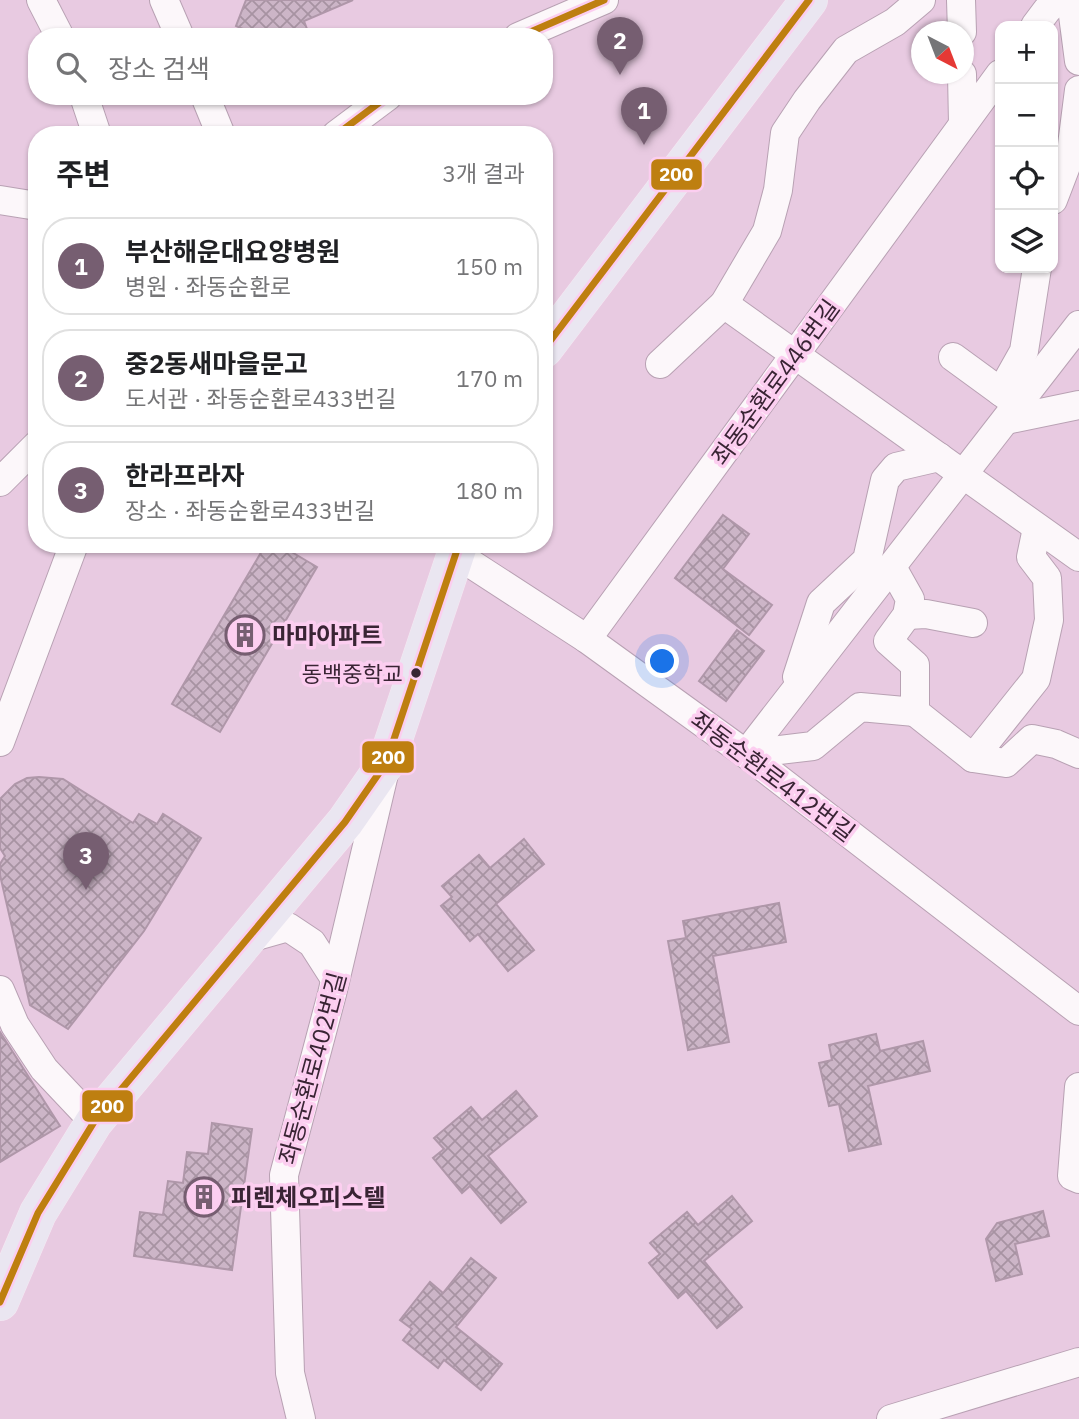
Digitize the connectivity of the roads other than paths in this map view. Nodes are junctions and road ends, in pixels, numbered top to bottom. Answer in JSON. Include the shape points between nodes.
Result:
{"nodes":[{"id":1,"x":41,"y":0,"type":"edge"},
{"id":2,"x":164,"y":0,"type":"edge"},
{"id":3,"x":604,"y":0,"type":"edge"},
{"id":4,"x":809,"y":0,"type":"edge"},
{"id":5,"x":921,"y":0,"type":"edge"},
{"id":6,"x":961,"y":0,"type":"edge"},
{"id":7,"x":1058,"y":0,"type":"edge"},
{"id":8,"x":1071,"y":0,"type":"edge"},
{"id":9,"x":962,"y":21,"type":"edge"},
{"id":10,"x":1039,"y":21,"type":"edge"},
{"id":11,"x":55,"y":28,"type":"edge"},
{"id":12,"x":176,"y":28,"type":"edge"},
{"id":13,"x":539,"y":28,"type":"edge"},
{"id":14,"x":1079,"y":61,"type":"edge"},
{"id":15,"x":995,"y":81,"type":"edge"},
{"id":16,"x":962,"y":84,"type":"edge"},
{"id":17,"x":1079,"y":90,"type":"edge"},
{"id":18,"x":87,"y":105,"type":"edge"},
{"id":19,"x":209,"y":105,"type":"edge"},
{"id":20,"x":376,"y":105,"type":"edge"},
{"id":21,"x":963,"y":124,"type":"junction"},
{"id":22,"x":94,"y":126,"type":"edge"},
{"id":23,"x":217,"y":126,"type":"edge"},
{"id":24,"x":348,"y":126,"type":"edge"},
{"id":25,"x":1058,"y":187,"type":"edge"},
{"id":26,"x":0,"y":200,"type":"edge"},
{"id":27,"x":28,"y":205,"type":"edge"},
{"id":28,"x":1036,"y":273,"type":"edge"},
{"id":29,"x":724,"y":304,"type":"junction"},
{"id":30,"x":1079,"y":325,"type":"edge"},
{"id":31,"x":553,"y":337,"type":"edge"},
{"id":32,"x":796,"y":354,"type":"junction"},
{"id":33,"x":953,"y":358,"type":"dead end"},
{"id":34,"x":660,"y":364,"type":"dead end"},
{"id":35,"x":1009,"y":405,"type":"junction"},
{"id":36,"x":1079,"y":405,"type":"edge"},
{"id":37,"x":28,"y":454,"type":"edge"},
{"id":38,"x":939,"y":457,"type":"junction"},
{"id":39,"x":964,"y":475,"type":"junction"},
{"id":40,"x":0,"y":482,"type":"edge"},
{"id":41,"x":1037,"y":528,"type":"junction"},
{"id":42,"x":1073,"y":543,"type":"edge"},
{"id":43,"x":71,"y":553,"type":"edge"},
{"id":44,"x":457,"y":553,"type":"edge"},
{"id":45,"x":464,"y":553,"type":"edge"},
{"id":46,"x":892,"y":567,"type":"junction"},
{"id":47,"x":907,"y":615,"type":"junction"},
{"id":48,"x":973,"y":623,"type":"dead end"},
{"id":49,"x":587,"y":639,"type":"junction"},
{"id":50,"x":792,"y":695,"type":"junction"},
{"id":51,"x":915,"y":712,"type":"junction"},
{"id":52,"x":0,"y":742,"type":"edge"},
{"id":53,"x":747,"y":754,"type":"junction"},
{"id":54,"x":1079,"y":754,"type":"edge"},
{"id":55,"x":973,"y":758,"type":"junction"},
{"id":56,"x":386,"y":763,"type":"junction"},
{"id":57,"x":250,"y":937,"type":"junction"},
{"id":58,"x":335,"y":979,"type":"junction"},
{"id":59,"x":0,"y":990,"type":"edge"},
{"id":60,"x":1079,"y":1012,"type":"edge"},
{"id":61,"x":1079,"y":1087,"type":"edge"},
{"id":62,"x":94,"y":1122,"type":"junction"},
{"id":63,"x":1079,"y":1179,"type":"edge"},
{"id":64,"x":7,"y":1263,"type":"edge"},
{"id":65,"x":0,"y":1302,"type":"edge"},
{"id":66,"x":1079,"y":1362,"type":"edge"},
{"id":67,"x":301,"y":1419,"type":"edge"},
{"id":68,"x":891,"y":1419,"type":"edge"}],
"edges":[{"from":1,"to":11,"type":"street"},
{"from":2,"to":12,"type":"street"},
{"from":3,"to":13,"type":"street"},
{"from":4,"to":31,"type":"main road"},
{"from":5,"to":29,"type":"street","via":[[895,22],[846,50],[792,122],[785,133],[767,231]]},
{"from":6,"to":9,"type":"street"},
{"from":7,"to":10,"type":"street"},
{"from":8,"to":14,"type":"street"},
{"from":15,"to":21,"type":"street","name":"좌동순환로446번길"},
{"from":16,"to":21,"type":"street"},
{"from":17,"to":25,"type":"street","via":[[1071,153]]},
{"from":18,"to":22,"type":"street"},
{"from":19,"to":23,"type":"street"},
{"from":20,"to":24,"type":"street"},
{"from":21,"to":32,"type":"street","name":"좌동순환로446번길"},
{"from":26,"to":27,"type":"street"},
{"from":28,"to":35,"type":"street","via":[[1024,351]]},
{"from":29,"to":32,"type":"street"},
{"from":29,"to":34,"type":"street"},
{"from":30,"to":35,"type":"street"},
{"from":32,"to":38,"type":"street"},
{"from":32,"to":49,"type":"street","name":"좌동순환로446번길"},
{"from":33,"to":35,"type":"street"},
{"from":35,"to":36,"type":"street"},
{"from":35,"to":39,"type":"street"},
{"from":37,"to":40,"type":"street"},
{"from":38,"to":39,"type":"street"},
{"from":38,"to":50,"type":"street","via":[[896,467],[885,480],[867,560],[821,603]]},
{"from":39,"to":41,"type":"street"},
{"from":39,"to":46,"type":"street"},
{"from":41,"to":42,"type":"street"},
{"from":41,"to":55,"type":"street","via":[[1031,557],[1047,578],[1049,620],[1036,679]]},
{"from":43,"to":52,"type":"street"},
{"from":44,"to":56,"type":"main road"},
{"from":45,"to":49,"type":"street","name":"좌동순환로412번길"},
{"from":46,"to":47,"type":"street","via":[[910,599]]},
{"from":46,"to":50,"type":"street"},
{"from":47,"to":48,"type":"street"},
{"from":47,"to":51,"type":"street","via":[[888,641],[915,665]]},
{"from":49,"to":53,"type":"street","name":"좌동순환로412번길"},
{"from":50,"to":53,"type":"street"},
{"from":51,"to":53,"type":"street","via":[[860,707],[813,746]]},
{"from":51,"to":55,"type":"street"},
{"from":53,"to":60,"type":"street","name":"좌동순환로412번길"},
{"from":54,"to":55,"type":"street","via":[[1032,739],[1006,763]]},
{"from":56,"to":57,"type":"main road","via":[[345,822]]},
{"from":56,"to":58,"type":"street","name":"좌동순환로402번길"},
{"from":57,"to":58,"type":"street","via":[[288,927],[312,943]]},
{"from":57,"to":62,"type":"main road"},
{"from":58,"to":67,"type":"street","name":"좌동순환로402번길","via":[[284,1175],[290,1373]]},
{"from":59,"to":62,"type":"street","via":[[15,1025],[44,1069]]},
{"from":61,"to":63,"type":"street","via":[[1072,1177]]},
{"from":62,"to":64,"type":"main road"},
{"from":64,"to":65,"type":"main road"},
{"from":66,"to":68,"type":"street"}]}
